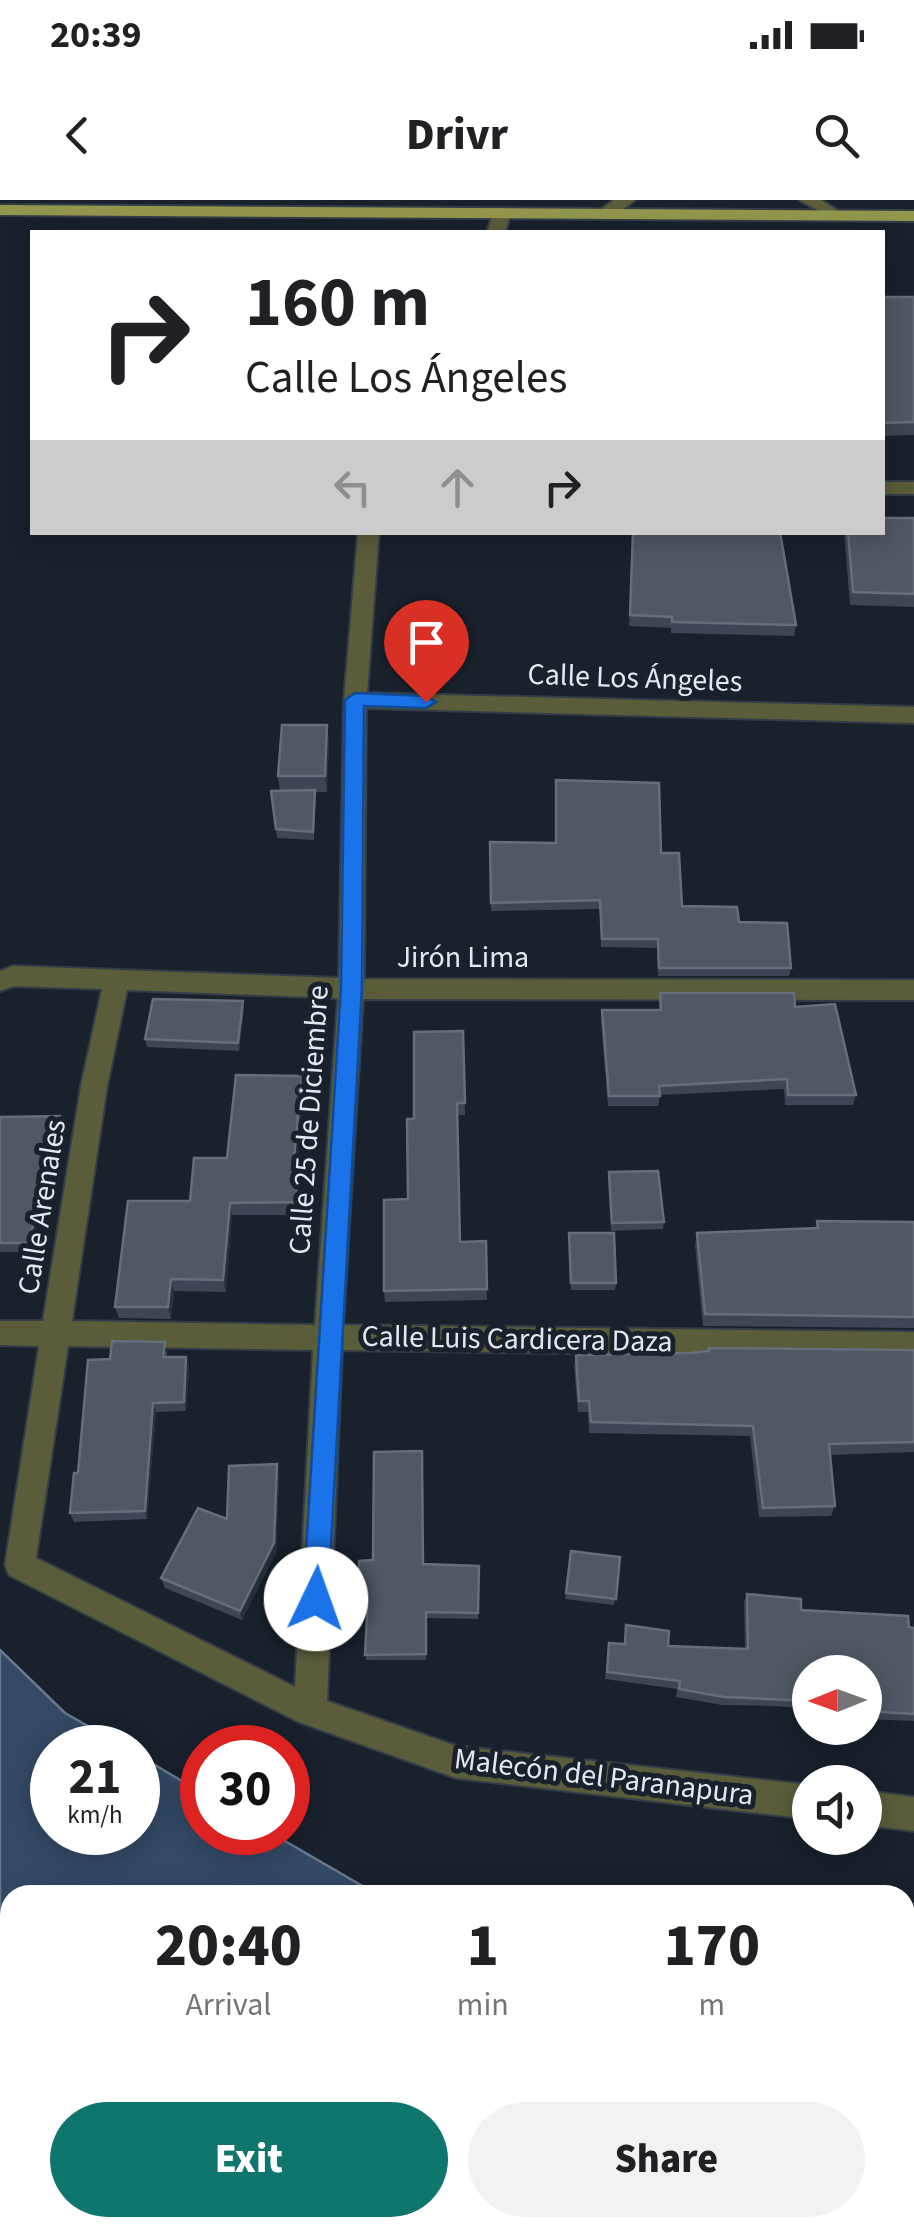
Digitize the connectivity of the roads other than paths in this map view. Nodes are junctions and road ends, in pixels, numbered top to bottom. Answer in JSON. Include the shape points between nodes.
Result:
{"nodes":[{"id":1,"x":626,"y":200,"type":"edge"},
{"id":2,"x":808,"y":200,"type":"edge"},
{"id":3,"x":0,"y":210,"type":"edge"},
{"id":4,"x":502,"y":213,"type":"junction"},
{"id":5,"x":606,"y":214,"type":"junction"},
{"id":6,"x":836,"y":215,"type":"junction"},
{"id":7,"x":914,"y":216,"type":"edge"},
{"id":8,"x":497,"y":230,"type":"edge"},
{"id":9,"x":885,"y":488,"type":"edge"},
{"id":10,"x":914,"y":488,"type":"edge"},
{"id":11,"x":369,"y":535,"type":"edge"},
{"id":12,"x":355,"y":700,"type":"junction"},
{"id":13,"x":914,"y":716,"type":"edge"},
{"id":14,"x":6,"y":978,"type":"edge"},
{"id":15,"x":116,"y":979,"type":"junction"},
{"id":16,"x":351,"y":987,"type":"junction"},
{"id":17,"x":914,"y":990,"type":"edge"},
{"id":18,"x":0,"y":1333,"type":"edge"},
{"id":19,"x":55,"y":1334,"type":"junction"},
{"id":20,"x":328,"y":1337,"type":"junction"},
{"id":21,"x":914,"y":1345,"type":"edge"},
{"id":22,"x":20,"y":1565,"type":"joint"},
{"id":23,"x":310,"y":1711,"type":"junction"},
{"id":24,"x":792,"y":1800,"type":"edge"},
{"id":25,"x":882,"y":1810,"type":"edge"},
{"id":26,"x":914,"y":1814,"type":"edge"}],
"edges":[{"from":1,"to":5,"type":"street"},
{"from":2,"to":6,"type":"street"},
{"from":3,"to":4,"type":"main road"},
{"from":4,"to":5,"type":"main road"},
{"from":4,"to":8,"type":"street"},
{"from":5,"to":6,"type":"main road"},
{"from":6,"to":7,"type":"main road"},
{"from":9,"to":10,"type":"street"},
{"from":11,"to":12,"type":"street","name":"Calle 25 de Diciembre"},
{"from":12,"to":13,"type":"street","name":"Calle Los Ángeles"},
{"from":12,"to":16,"type":"street","name":"Calle 25 de Diciembre"},
{"from":14,"to":15,"type":"street","name":"Jirón Lima"},
{"from":15,"to":16,"type":"street","name":"Jirón Lima"},
{"from":15,"to":19,"type":"street","name":"Calle Arenales"},
{"from":16,"to":17,"type":"street","name":"Jirón Lima"},
{"from":16,"to":20,"type":"street","name":"Calle 25 de Diciembre"},
{"from":18,"to":19,"type":"street","name":"Calle Luis Cardicera Daza"},
{"from":19,"to":20,"type":"street","name":"Calle Luis Cardicera Daza"},
{"from":19,"to":22,"type":"street","name":"Calle Arenales"},
{"from":20,"to":21,"type":"street","name":"Calle Luis Cardicera Daza"},
{"from":20,"to":23,"type":"street","name":"Calle 25 de Diciembre"},
{"from":22,"to":23,"type":"street","name":"Malecón del Paranapura"},
{"from":23,"to":24,"type":"street","name":"Malecón del Paranapura","via":[[456,1762]]},
{"from":25,"to":26,"type":"street"}]}
